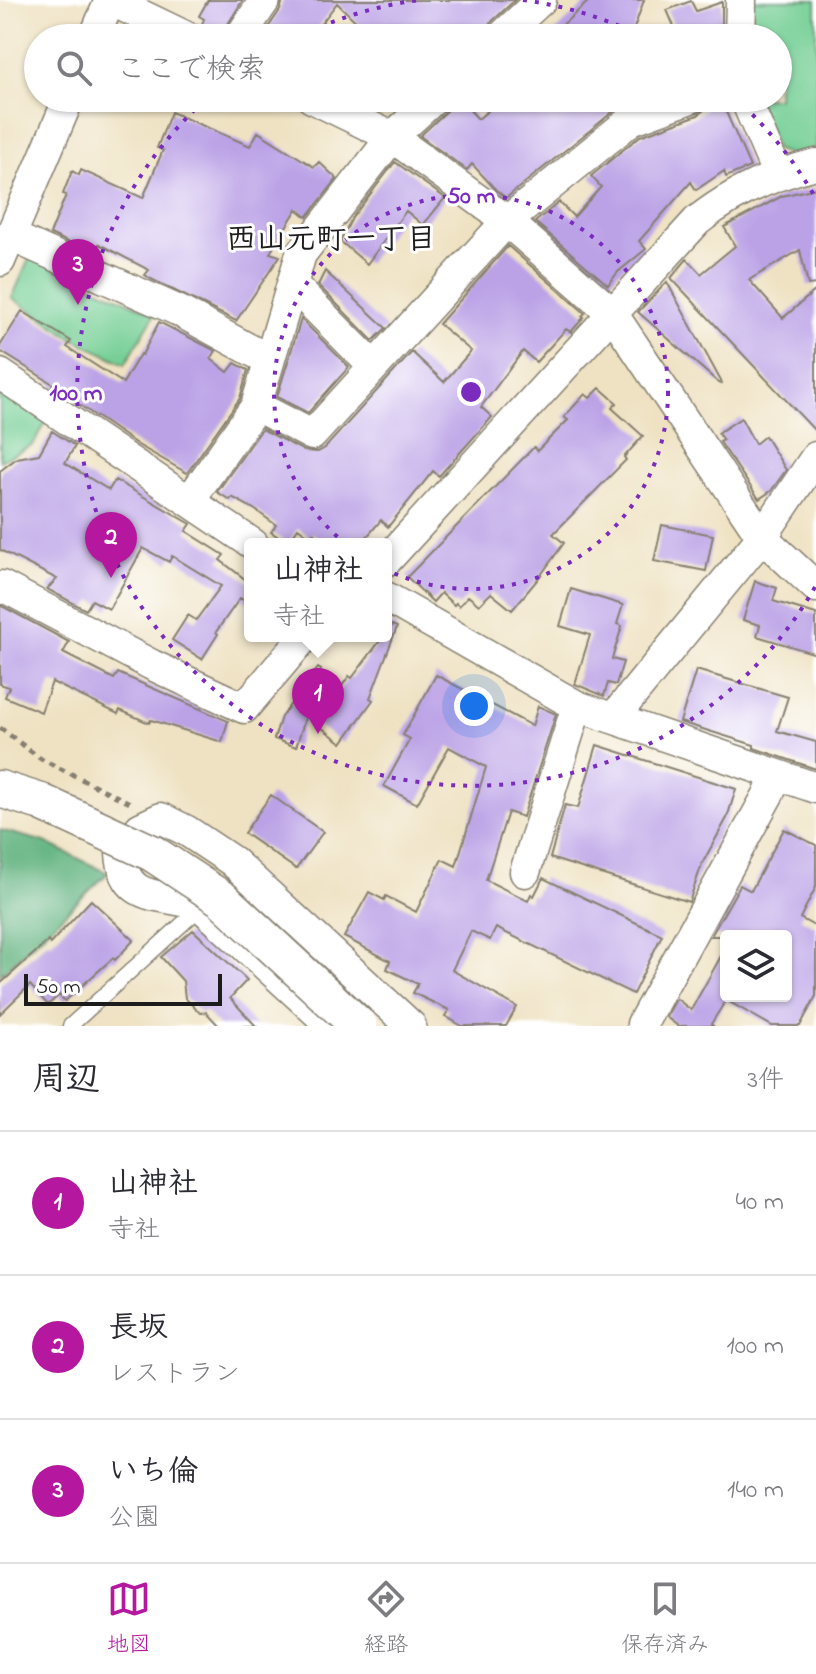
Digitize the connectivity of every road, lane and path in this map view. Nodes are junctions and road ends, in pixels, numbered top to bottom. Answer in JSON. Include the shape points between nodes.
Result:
{"nodes":[{"id":1,"x":110,"y":0,"type":"edge"},
{"id":2,"x":265,"y":0,"type":"edge"},
{"id":3,"x":541,"y":0,"type":"edge"},
{"id":4,"x":741,"y":0,"type":"edge"},
{"id":5,"x":100,"y":24,"type":"edge"},
{"id":6,"x":160,"y":24,"type":"edge"},
{"id":7,"x":249,"y":24,"type":"edge"},
{"id":8,"x":515,"y":24,"type":"edge"},
{"id":9,"x":740,"y":24,"type":"edge"},
{"id":10,"x":63,"y":112,"type":"edge"},
{"id":11,"x":341,"y":112,"type":"edge"},
{"id":12,"x":420,"y":112,"type":"edge"},
{"id":13,"x":653,"y":112,"type":"edge"},
{"id":14,"x":751,"y":112,"type":"edge"},
{"id":15,"x":392,"y":137,"type":"junction"},
{"id":16,"x":816,"y":164,"type":"edge"},
{"id":17,"x":777,"y":173,"type":"junction"},
{"id":18,"x":507,"y":221,"type":"junction"},
{"id":19,"x":6,"y":248,"type":"edge"},
{"id":20,"x":292,"y":284,"type":"junction"},
{"id":21,"x":612,"y":313,"type":"junction"},
{"id":22,"x":269,"y":360,"type":"junction"},
{"id":23,"x":374,"y":367,"type":"junction"},
{"id":24,"x":0,"y":374,"type":"edge"},
{"id":25,"x":256,"y":406,"type":"junction"},
{"id":26,"x":816,"y":457,"type":"edge"},
{"id":27,"x":190,"y":500,"type":"junction"},
{"id":28,"x":762,"y":537,"type":"junction"},
{"id":29,"x":244,"y":538,"type":"edge"},
{"id":30,"x":392,"y":554,"type":"edge"},
{"id":31,"x":816,"y":587,"type":"edge"},
{"id":32,"x":0,"y":589,"type":"edge"},
{"id":33,"x":392,"y":600,"type":"edge"},
{"id":34,"x":300,"y":642,"type":"edge"},
{"id":35,"x":577,"y":706,"type":"junction"},
{"id":36,"x":614,"y":717,"type":"junction"},
{"id":37,"x":0,"y":728,"type":"edge"},
{"id":38,"x":775,"y":775,"type":"junction"},
{"id":39,"x":816,"y":788,"type":"edge"},
{"id":40,"x":0,"y":789,"type":"edge"},
{"id":41,"x":161,"y":818,"type":"junction"},
{"id":42,"x":525,"y":872,"type":"dead end"},
{"id":43,"x":202,"y":907,"type":"junction"},
{"id":44,"x":647,"y":1023,"type":"edge"},
{"id":45,"x":70,"y":1026,"type":"edge"},
{"id":46,"x":332,"y":1026,"type":"edge"},
{"id":47,"x":359,"y":1026,"type":"edge"},
{"id":48,"x":411,"y":1026,"type":"edge"}],
"edges":[{"from":1,"to":5,"type":"street"},
{"from":1,"to":6,"type":"street"},
{"from":2,"to":7,"type":"street"},
{"from":3,"to":8,"type":"street"},
{"from":4,"to":9,"type":"street"},
{"from":10,"to":19,"type":"street"},
{"from":11,"to":15,"type":"street"},
{"from":12,"to":15,"type":"street"},
{"from":13,"to":18,"type":"street","via":[[631,120]]},
{"from":14,"to":17,"type":"street"},
{"from":15,"to":18,"type":"street"},
{"from":15,"to":20,"type":"street","via":[[301,254]]},
{"from":16,"to":17,"type":"street"},
{"from":17,"to":21,"type":"street","via":[[723,200],[697,221]]},
{"from":18,"to":21,"type":"street"},
{"from":18,"to":23,"type":"street"},
{"from":19,"to":22,"type":"street","via":[[179,311]]},
{"from":20,"to":22,"type":"street"},
{"from":20,"to":23,"type":"street"},
{"from":21,"to":28,"type":"street"},
{"from":21,"to":30,"type":"street"},
{"from":22,"to":25,"type":"street"},
{"from":23,"to":25,"type":"street","via":[[312,435]]},
{"from":24,"to":27,"type":"street"},
{"from":25,"to":27,"type":"street"},
{"from":26,"to":28,"type":"street"},
{"from":27,"to":29,"type":"street"},
{"from":28,"to":31,"type":"street"},
{"from":28,"to":36,"type":"street"},
{"from":32,"to":34,"type":"street","via":[[244,708]]},
{"from":33,"to":35,"type":"street"},
{"from":35,"to":36,"type":"street"},
{"from":35,"to":42,"type":"street"},
{"from":36,"to":38,"type":"street"},
{"from":37,"to":41,"type":"path","via":[[41,759]]},
{"from":38,"to":39,"type":"street"},
{"from":38,"to":44,"type":"street"},
{"from":40,"to":47,"type":"street","bridge":true,"via":[[152,853],[222,899]]},
{"from":41,"to":43,"type":"street","via":[[140,828],[121,853],[122,869],[142,892]]},
{"from":41,"to":48,"type":"street","via":[[232,861]]},
{"from":43,"to":45,"type":"lane"},
{"from":43,"to":46,"type":"street"}]}
